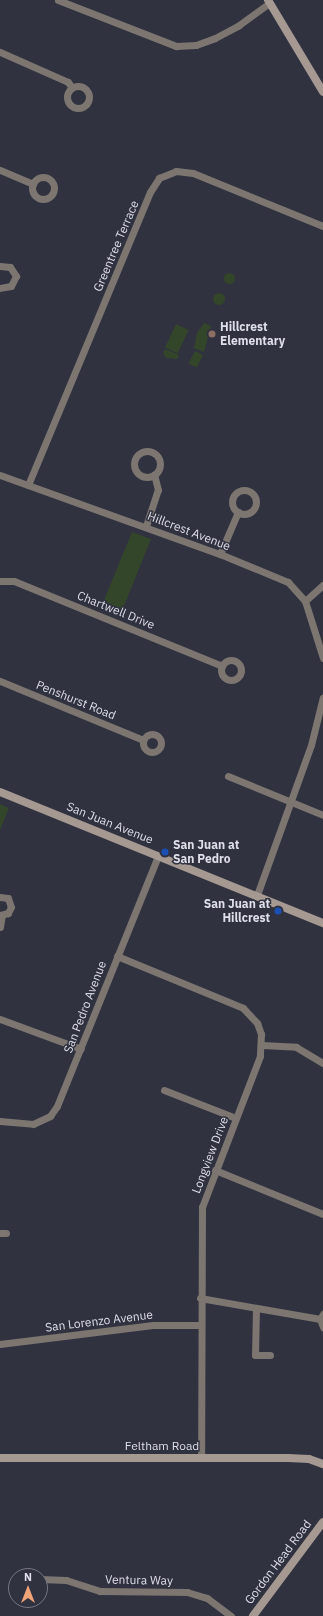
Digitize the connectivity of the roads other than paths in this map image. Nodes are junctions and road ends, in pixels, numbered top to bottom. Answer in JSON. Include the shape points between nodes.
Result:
{"nodes":[{"id":1,"x":58,"y":0,"type":"edge"},
{"id":2,"x":269,"y":1,"type":"edge"},
{"id":3,"x":0,"y":52,"type":"edge"},
{"id":4,"x":320,"y":82,"type":"edge"},
{"id":5,"x":72,"y":88,"type":"dead end"},
{"id":6,"x":323,"y":92,"type":"edge"},
{"id":7,"x":0,"y":170,"type":"edge"},
{"id":8,"x":33,"y":184,"type":"dead end"},
{"id":9,"x":323,"y":226,"type":"edge"},
{"id":10,"x":0,"y":266,"type":"edge"},
{"id":11,"x":0,"y":288,"type":"edge"},
{"id":12,"x":154,"y":474,"type":"dead end"},
{"id":13,"x":0,"y":475,"type":"edge"},
{"id":14,"x":28,"y":485,"type":"junction"},
{"id":15,"x":238,"y":512,"type":"dead end"},
{"id":16,"x":146,"y":526,"type":"junction"},
{"id":17,"x":220,"y":554,"type":"junction"},
{"id":18,"x":0,"y":581,"type":"edge"},
{"id":19,"x":323,"y":585,"type":"edge"},
{"id":20,"x":305,"y":601,"type":"junction"},
{"id":21,"x":323,"y":658,"type":"edge"},
{"id":22,"x":222,"y":666,"type":"dead end"},
{"id":23,"x":0,"y":681,"type":"edge"},
{"id":24,"x":323,"y":697,"type":"edge"},
{"id":25,"x":322,"y":707,"type":"edge"},
{"id":26,"x":143,"y":740,"type":"dead end"},
{"id":27,"x":228,"y":776,"type":"dead end"},
{"id":28,"x":0,"y":792,"type":"edge"},
{"id":29,"x":291,"y":803,"type":"junction"},
{"id":30,"x":323,"y":816,"type":"edge"},
{"id":31,"x":158,"y":856,"type":"junction"},
{"id":32,"x":257,"y":895,"type":"junction"},
{"id":33,"x":0,"y":897,"type":"edge"},
{"id":34,"x":1,"y":915,"type":"edge"},
{"id":35,"x":323,"y":922,"type":"edge"},
{"id":36,"x":0,"y":927,"type":"edge"},
{"id":37,"x":117,"y":956,"type":"junction"},
{"id":38,"x":0,"y":1019,"type":"edge"},
{"id":39,"x":262,"y":1045,"type":"junction"},
{"id":40,"x":81,"y":1049,"type":"junction"},
{"id":41,"x":323,"y":1063,"type":"edge"},
{"id":42,"x":164,"y":1090,"type":"dead end"},
{"id":43,"x":236,"y":1118,"type":"junction"},
{"id":44,"x":0,"y":1121,"type":"edge"},
{"id":45,"x":215,"y":1170,"type":"junction"},
{"id":46,"x":323,"y":1214,"type":"edge"},
{"id":47,"x":200,"y":1298,"type":"junction"},
{"id":48,"x":256,"y":1308,"type":"junction"},
{"id":49,"x":321,"y":1316,"type":"edge"},
{"id":50,"x":201,"y":1325,"type":"junction"},
{"id":51,"x":323,"y":1327,"type":"edge"},
{"id":52,"x":0,"y":1344,"type":"edge"},
{"id":53,"x":270,"y":1356,"type":"dead end"},
{"id":54,"x":0,"y":1458,"type":"edge"},
{"id":55,"x":201,"y":1458,"type":"junction"},
{"id":56,"x":323,"y":1464,"type":"edge"},
{"id":57,"x":323,"y":1522,"type":"edge"},
{"id":58,"x":48,"y":1579,"type":"edge"},
{"id":59,"x":231,"y":1616,"type":"edge"},
{"id":60,"x":253,"y":1616,"type":"edge"}],
"edges":[{"from":1,"to":2,"type":"street","via":[[176,46],[196,45],[215,38],[239,25]]},
{"from":2,"to":4,"type":"street"},
{"from":3,"to":5,"type":"street","via":[[68,82]]},
{"from":4,"to":6,"type":"street"},
{"from":7,"to":8,"type":"street"},
{"from":9,"to":14,"type":"street","name":"Greentree Terrace","via":[[192,173],[176,171],[159,178],[150,192]]},
{"from":10,"to":11,"type":"street","via":[[10,267],[16,276],[11,286]]},
{"from":12,"to":16,"type":"street","via":[[158,490]]},
{"from":13,"to":14,"type":"street","name":"Hillcrest Avenue"},
{"from":14,"to":16,"type":"street","name":"Hillcrest Avenue"},
{"from":15,"to":17,"type":"street"},
{"from":16,"to":17,"type":"street","name":"Hillcrest Avenue"},
{"from":17,"to":20,"type":"street","name":"Hillcrest Avenue","via":[[288,582]]},
{"from":18,"to":22,"type":"street","name":"Chartwell Drive","via":[[14,581]]},
{"from":19,"to":20,"type":"street"},
{"from":20,"to":21,"type":"street","name":"Hillcrest Avenue"},
{"from":23,"to":26,"type":"street","name":"Penshurst Road"},
{"from":24,"to":25,"type":"street"},
{"from":25,"to":29,"type":"street"},
{"from":27,"to":29,"type":"street"},
{"from":28,"to":31,"type":"street","name":"San Juan Avenue"},
{"from":29,"to":30,"type":"street"},
{"from":29,"to":32,"type":"street"},
{"from":31,"to":32,"type":"street","name":"San Juan Avenue"},
{"from":31,"to":37,"type":"street","name":"San Pedro Avenue"},
{"from":32,"to":35,"type":"street","name":"San Juan Avenue"},
{"from":33,"to":34,"type":"street","via":[[8,898],[11,904],[8,913]]},
{"from":34,"to":36,"type":"street"},
{"from":37,"to":39,"type":"street","via":[[243,1008],[257,1023]]},
{"from":37,"to":40,"type":"street","name":"San Pedro Avenue"},
{"from":38,"to":40,"type":"street"},
{"from":39,"to":41,"type":"street","via":[[296,1047]]},
{"from":39,"to":43,"type":"street","name":"Longview Drive"},
{"from":40,"to":44,"type":"street","name":"San Pedro Avenue","via":[[62,1097],[50,1116],[33,1124]]},
{"from":42,"to":43,"type":"street"},
{"from":43,"to":45,"type":"street","name":"Longview Drive"},
{"from":45,"to":46,"type":"street"},
{"from":45,"to":47,"type":"street","name":"Longview Drive","via":[[200,1222]]},
{"from":47,"to":48,"type":"street"},
{"from":47,"to":50,"type":"street","name":"Longview Drive"},
{"from":48,"to":49,"type":"street"},
{"from":48,"to":53,"type":"street","via":[[255,1355]]},
{"from":49,"to":51,"type":"street"},
{"from":50,"to":52,"type":"street","name":"San Lorenzo Avenue","via":[[153,1325]]},
{"from":50,"to":55,"type":"street","name":"Longview Drive"},
{"from":54,"to":55,"type":"street","name":"Feltham Road"},
{"from":55,"to":56,"type":"street","name":"Feltham Road","via":[[310,1459]]},
{"from":57,"to":60,"type":"street","name":"Gordon Head Road"},
{"from":58,"to":59,"type":"street","name":"Ventura Way","via":[[66,1580],[109,1592],[187,1592],[207,1598]]}]}
